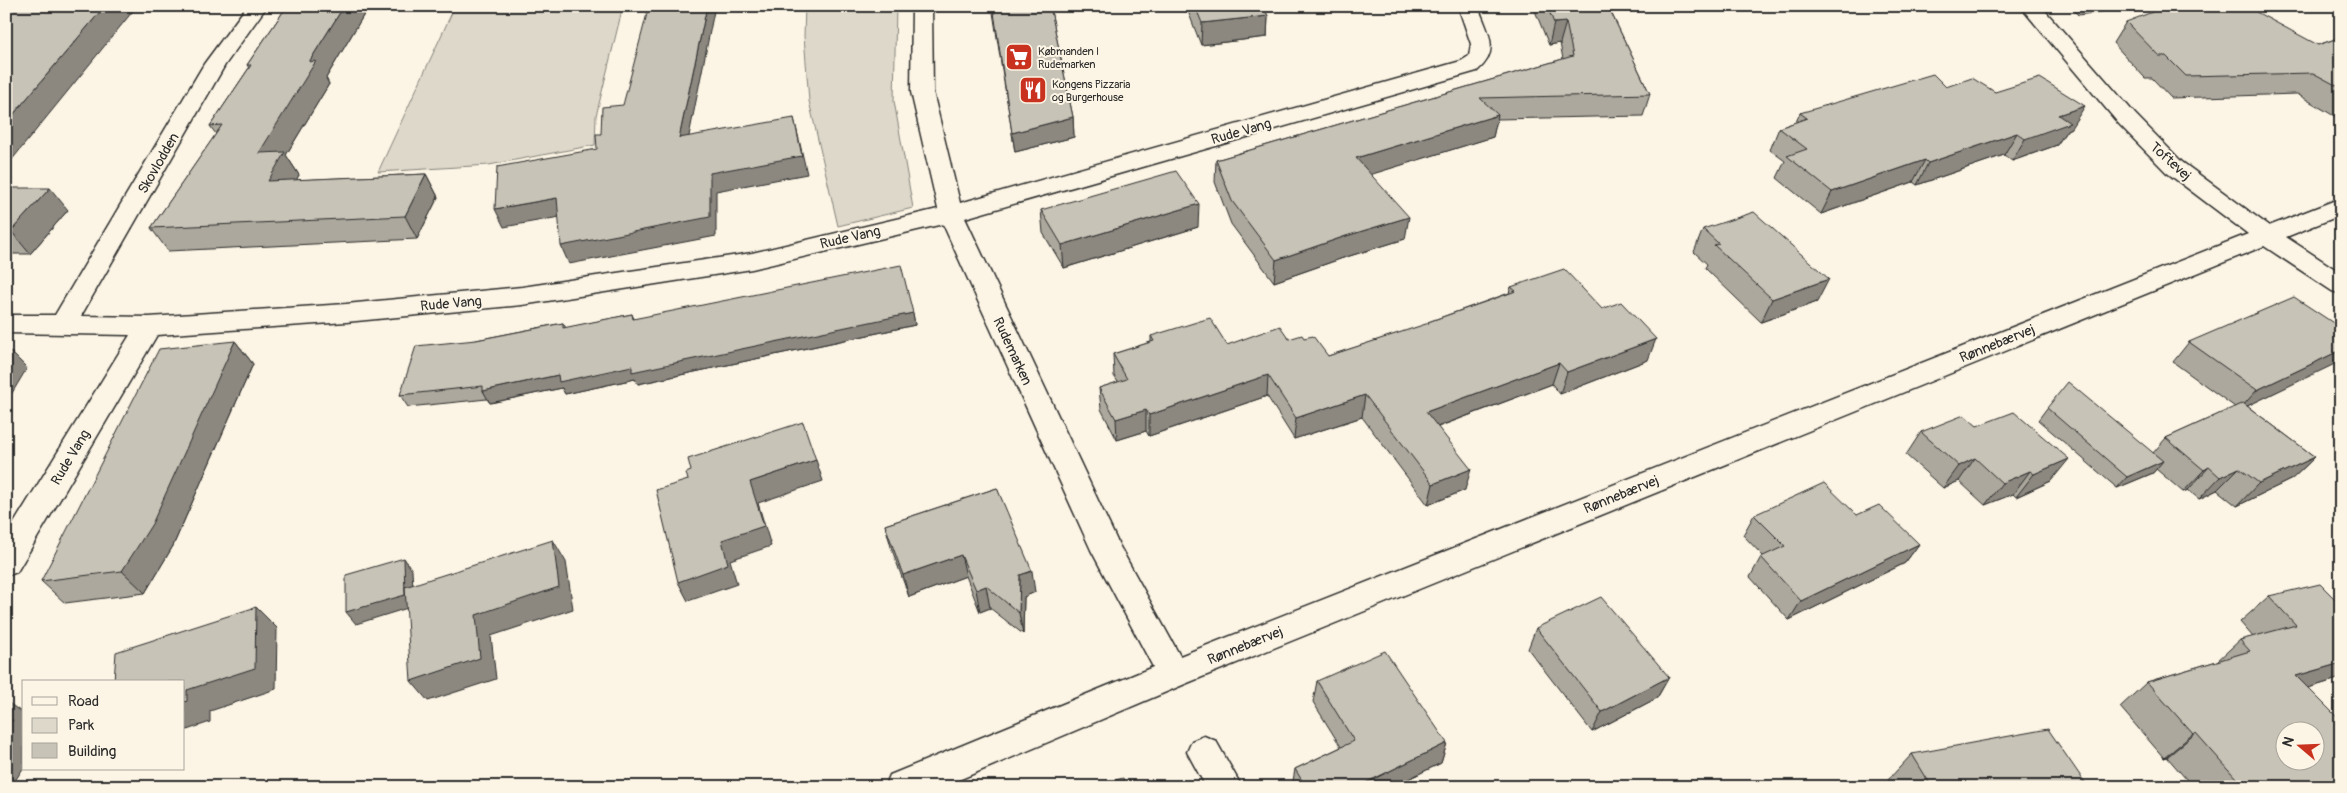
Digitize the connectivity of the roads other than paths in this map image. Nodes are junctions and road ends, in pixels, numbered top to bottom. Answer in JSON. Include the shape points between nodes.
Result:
{"nodes":[{"id":1,"x":258,"y":6,"type":"edge"},
{"id":2,"x":922,"y":6,"type":"edge"},
{"id":3,"x":1468,"y":6,"type":"edge"},
{"id":4,"x":2030,"y":6,"type":"edge"},
{"id":5,"x":2341,"y":206,"type":"edge"},
{"id":6,"x":951,"y":214,"type":"junction"},
{"id":7,"x":2265,"y":235,"type":"junction"},
{"id":8,"x":2341,"y":285,"type":"edge"},
{"id":9,"x":64,"y":323,"type":"junction"},
{"id":10,"x":6,"y":324,"type":"edge"},
{"id":11,"x":149,"y":326,"type":"junction"},
{"id":12,"x":6,"y":562,"type":"edge"},
{"id":13,"x":1173,"y":674,"type":"junction"},
{"id":14,"x":1204,"y":752,"type":"dead end"},
{"id":15,"x":902,"y":787,"type":"edge"},
{"id":16,"x":1225,"y":787,"type":"edge"}],
"edges":[{"from":1,"to":9,"type":"street","name":"Skovlodden","via":[[215,64]]},
{"from":2,"to":6,"type":"street","name":"Rudemarken","via":[[922,92]]},
{"from":3,"to":6,"type":"street","name":"Rude Vang","via":[[1481,44],[1479,58],[1469,66]]},
{"from":4,"to":7,"type":"street","name":"Toftevej","via":[[2174,167]]},
{"from":5,"to":7,"type":"street","name":"Rønnebærvej"},
{"from":6,"to":11,"type":"street","name":"Rude Vang","via":[[752,261],[522,296]]},
{"from":6,"to":13,"type":"street","name":"Rudemarken","via":[[1106,550]]},
{"from":7,"to":8,"type":"street","name":"Toftevej"},
{"from":7,"to":13,"type":"street","name":"Rønnebærvej"},
{"from":9,"to":10,"type":"street","name":"Rude Vang"},
{"from":9,"to":11,"type":"street","name":"Rude Vang"},
{"from":11,"to":12,"type":"street","name":"Rude Vang"},
{"from":13,"to":15,"type":"street","name":"Rønnebærvej"},
{"from":14,"to":16,"type":"street"}]}
